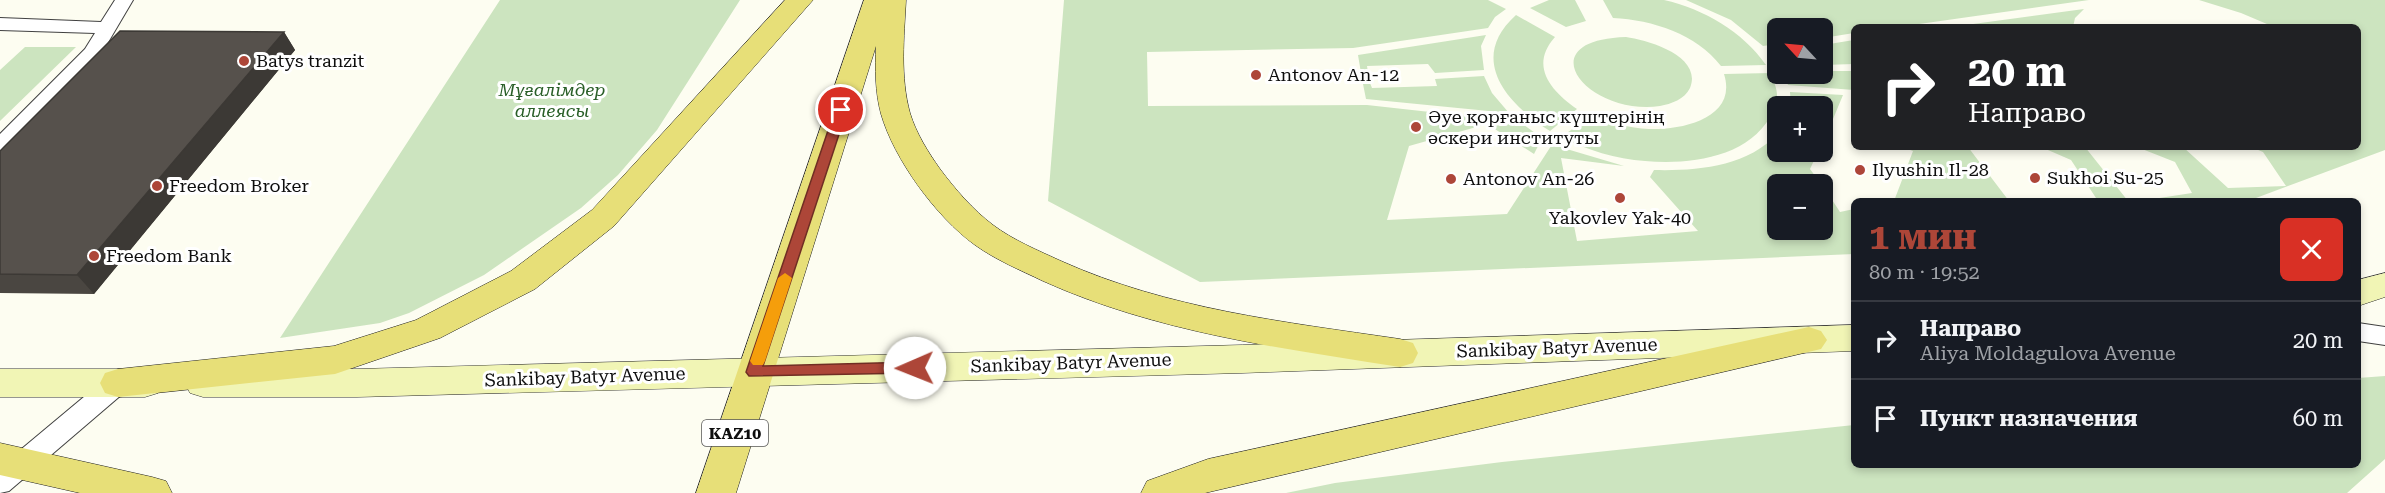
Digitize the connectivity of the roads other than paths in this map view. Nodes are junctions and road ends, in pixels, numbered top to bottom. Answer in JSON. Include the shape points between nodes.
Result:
{"nodes":[{"id":1,"x":124,"y":0,"type":"edge"},
{"id":2,"x":800,"y":0,"type":"edge"},
{"id":3,"x":877,"y":0,"type":"edge"},
{"id":4,"x":893,"y":0,"type":"edge"},
{"id":5,"x":0,"y":24,"type":"edge"},
{"id":6,"x":107,"y":28,"type":"junction"},
{"id":7,"x":0,"y":146,"type":"edge"},
{"id":8,"x":2385,"y":285,"type":"edge"},
{"id":9,"x":2361,"y":292,"type":"edge"},
{"id":10,"x":2361,"y":332,"type":"edge"},
{"id":11,"x":2385,"y":336,"type":"edge"},
{"id":12,"x":1851,"y":338,"type":"edge"},
{"id":13,"x":1809,"y":340,"type":"junction"},
{"id":14,"x":1400,"y":353,"type":"junction"},
{"id":15,"x":754,"y":372,"type":"junction"},
{"id":16,"x":0,"y":383,"type":"edge"},
{"id":17,"x":117,"y":383,"type":"junction"},
{"id":18,"x":8,"y":468,"type":"edge"},
{"id":19,"x":152,"y":493,"type":"edge"},
{"id":20,"x":716,"y":493,"type":"edge"},
{"id":21,"x":1161,"y":493,"type":"edge"}],
"edges":[{"from":1,"to":6,"type":"lane"},
{"from":2,"to":17,"type":"main road","via":[[603,218],[523,280],[429,329],[335,360]]},
{"from":3,"to":15,"type":"main road","number":"KAZ10"},
{"from":4,"to":14,"type":"main road","via":[[889,75],[899,124],[930,179],[975,228],[1009,251],[1073,282],[1164,313]]},
{"from":5,"to":6,"type":"lane"},
{"from":6,"to":7,"type":"lane","via":[[93,52]]},
{"from":8,"to":9,"type":"main road"},
{"from":10,"to":11,"type":"lane"},
{"from":12,"to":13,"type":"main road","name":"Sankibay Batyr Avenue"},
{"from":13,"to":14,"type":"main road","name":"Sankibay Batyr Avenue"},
{"from":13,"to":21,"type":"main road","via":[[1208,475]]},
{"from":14,"to":15,"type":"main road","name":"Sankibay Batyr Avenue"},
{"from":15,"to":17,"type":"main road","name":"Sankibay Batyr Avenue","via":[[357,383]]},
{"from":15,"to":20,"type":"main road","number":"KAZ10"},
{"from":16,"to":17,"type":"main road","name":"Sankibay Batyr Avenue"},
{"from":17,"to":18,"type":"lane"},
{"from":18,"to":19,"type":"main road"}]}
